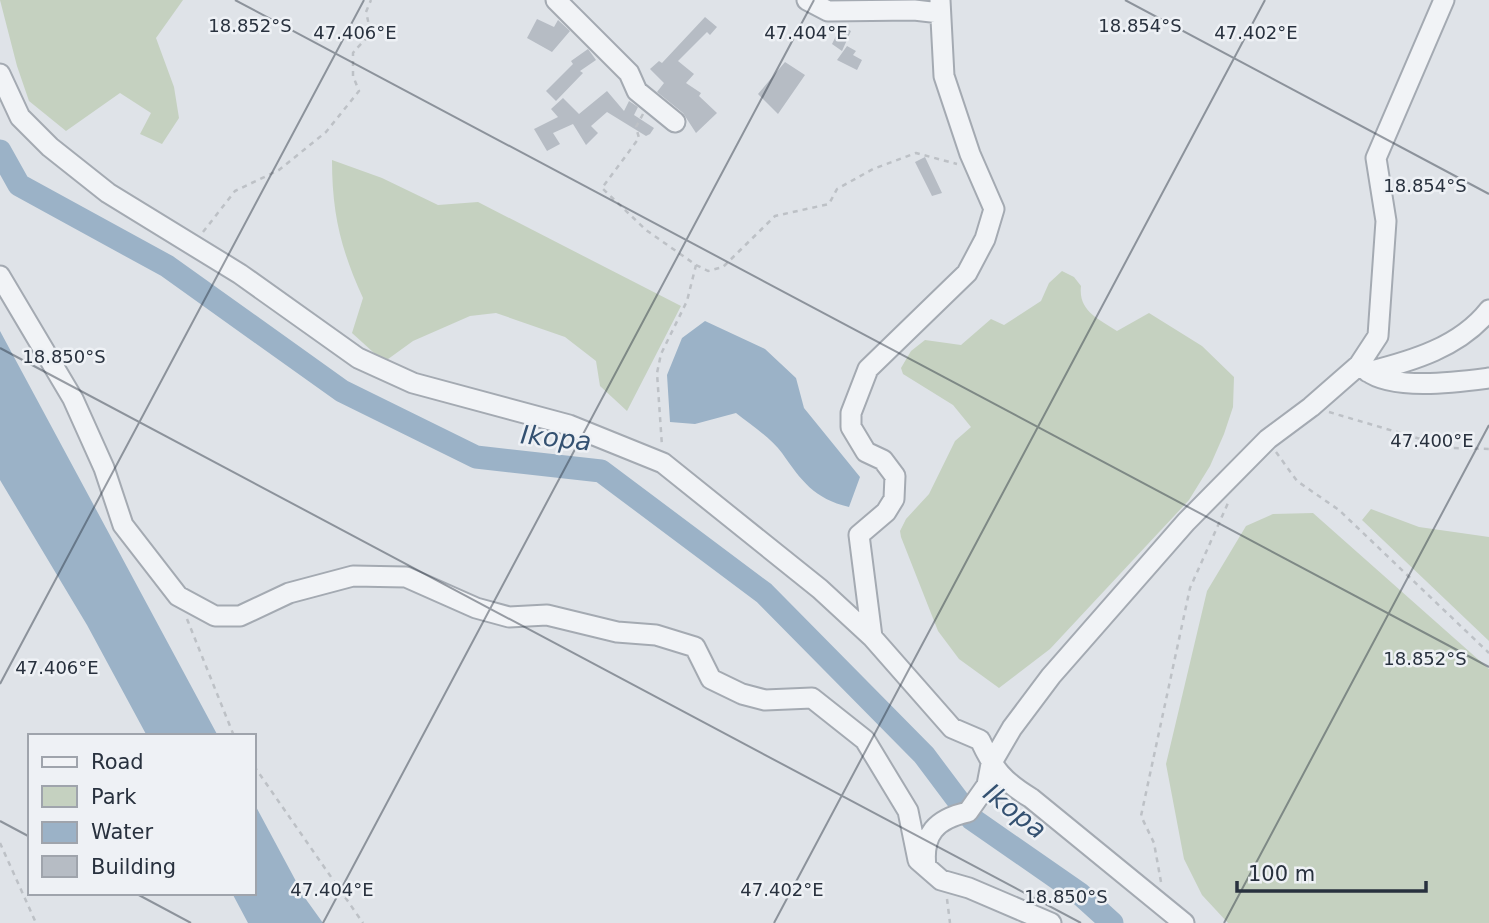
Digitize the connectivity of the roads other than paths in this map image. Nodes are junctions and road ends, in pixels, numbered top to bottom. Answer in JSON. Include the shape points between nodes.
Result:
{"nodes":[{"id":1,"x":556,"y":0,"type":"edge"},
{"id":2,"x":807,"y":0,"type":"edge"},
{"id":3,"x":1444,"y":0,"type":"edge"},
{"id":4,"x":940,"y":7,"type":"edge"},
{"id":5,"x":0,"y":74,"type":"edge"},
{"id":6,"x":675,"y":122,"type":"dead end"},
{"id":7,"x":0,"y":276,"type":"edge"},
{"id":8,"x":1489,"y":310,"type":"edge"},
{"id":9,"x":1363,"y":368,"type":"junction"},
{"id":10,"x":1489,"y":378,"type":"edge"},
{"id":11,"x":872,"y":637,"type":"junction"},
{"id":12,"x":991,"y":764,"type":"junction"},
{"id":13,"x":910,"y":826,"type":"junction"},
{"id":14,"x":931,"y":831,"type":"junction"},
{"id":15,"x":934,"y":874,"type":"junction"},
{"id":16,"x":1051,"y":923,"type":"edge"},
{"id":17,"x":1184,"y":923,"type":"edge"}],
"edges":[{"from":1,"to":6,"type":"street","via":[[629,73],[637,91]]},
{"from":2,"to":4,"type":"street","via":[[828,11]]},
{"from":3,"to":9,"type":"street","via":[[1376,158],[1386,220],[1378,336]]},
{"from":4,"to":11,"type":"street","via":[[944,76],[994,209],[967,273],[868,369],[851,413],[851,427],[866,452],[883,460],[895,476],[894,499],[859,535]]},
{"from":5,"to":11,"type":"street","via":[[20,117],[50,148],[108,193],[240,274],[358,358],[402,378],[569,425],[663,463],[820,589]]},
{"from":7,"to":13,"type":"street","via":[[73,399],[123,525],[178,596],[215,616],[240,615],[289,593],[353,576],[406,577],[476,608],[509,617],[547,615],[695,647],[711,679],[765,700],[812,698],[865,740],[908,811]]},
{"from":8,"to":9,"type":"street","via":[[1476,327],[1415,360]]},
{"from":9,"to":10,"type":"street","via":[[1375,377],[1402,382]]},
{"from":9,"to":12,"type":"street","via":[[1268,439],[1186,522],[1051,676]]},
{"from":11,"to":12,"type":"street","via":[[952,728],[980,740]]},
{"from":12,"to":14,"type":"street","via":[[987,785],[968,812],[947,817]]},
{"from":12,"to":17,"type":"street","via":[[1005,783],[1031,798]]},
{"from":13,"to":14,"type":"street","via":[[925,835]]},
{"from":13,"to":15,"type":"street","via":[[918,860]]},
{"from":14,"to":15,"type":"street","via":[[924,852]]},
{"from":15,"to":16,"type":"street"}]}
